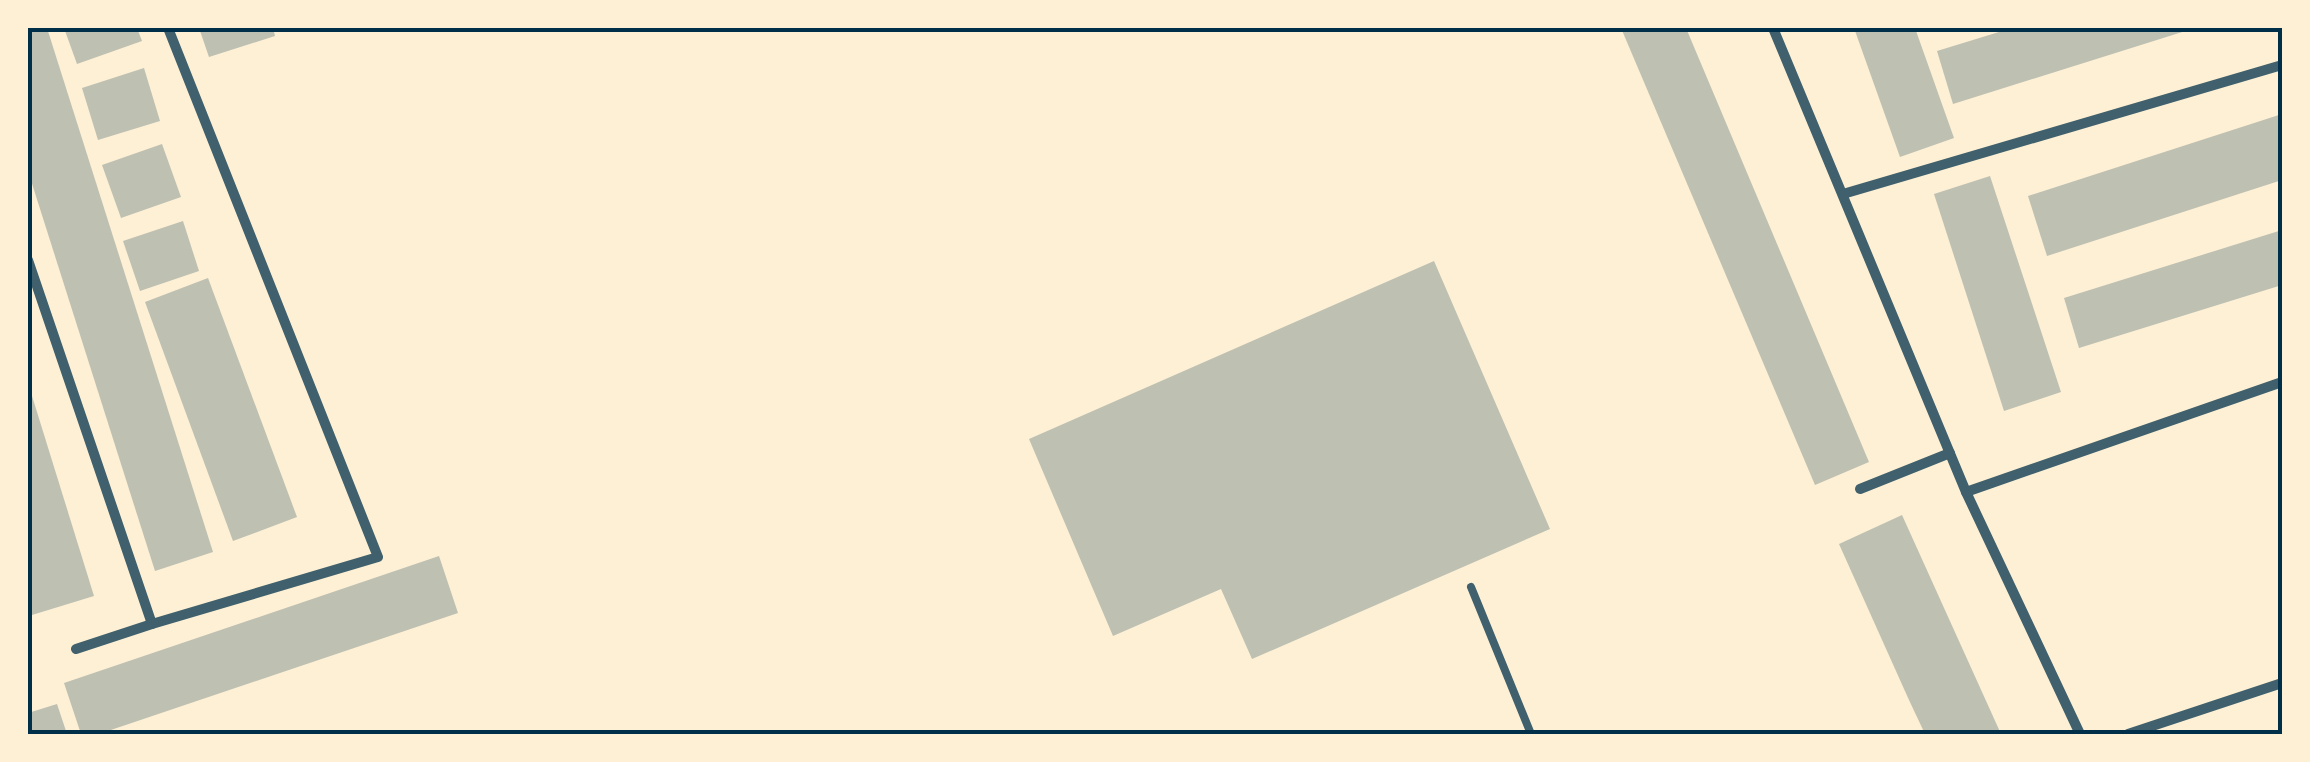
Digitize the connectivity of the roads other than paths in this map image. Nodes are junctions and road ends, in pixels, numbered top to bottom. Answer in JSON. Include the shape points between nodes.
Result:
{"nodes":[{"id":1,"x":168,"y":28,"type":"edge"},
{"id":2,"x":1773,"y":28,"type":"edge"},
{"id":3,"x":2282,"y":65,"type":"edge"},
{"id":4,"x":1843,"y":194,"type":"junction"},
{"id":5,"x":28,"y":260,"type":"edge"},
{"id":6,"x":2282,"y":382,"type":"edge"},
{"id":7,"x":1950,"y":453,"type":"junction"},
{"id":8,"x":1860,"y":489,"type":"dead end"},
{"id":9,"x":1966,"y":492,"type":"junction"},
{"id":10,"x":1471,"y":588,"type":"dead end"},
{"id":11,"x":152,"y":624,"type":"junction"},
{"id":12,"x":76,"y":649,"type":"dead end"},
{"id":13,"x":2282,"y":683,"type":"edge"},
{"id":14,"x":1531,"y":734,"type":"edge"},
{"id":15,"x":2080,"y":734,"type":"edge"},
{"id":16,"x":2128,"y":734,"type":"edge"}],
"edges":[{"from":1,"to":11,"type":"street","via":[[378,557]]},
{"from":2,"to":4,"type":"street"},
{"from":3,"to":4,"type":"street"},
{"from":4,"to":7,"type":"street"},
{"from":5,"to":11,"type":"street"},
{"from":6,"to":9,"type":"street"},
{"from":7,"to":8,"type":"street"},
{"from":7,"to":9,"type":"street"},
{"from":9,"to":15,"type":"street"},
{"from":10,"to":14,"type":"lane"},
{"from":11,"to":12,"type":"street"},
{"from":13,"to":16,"type":"street"}]}
